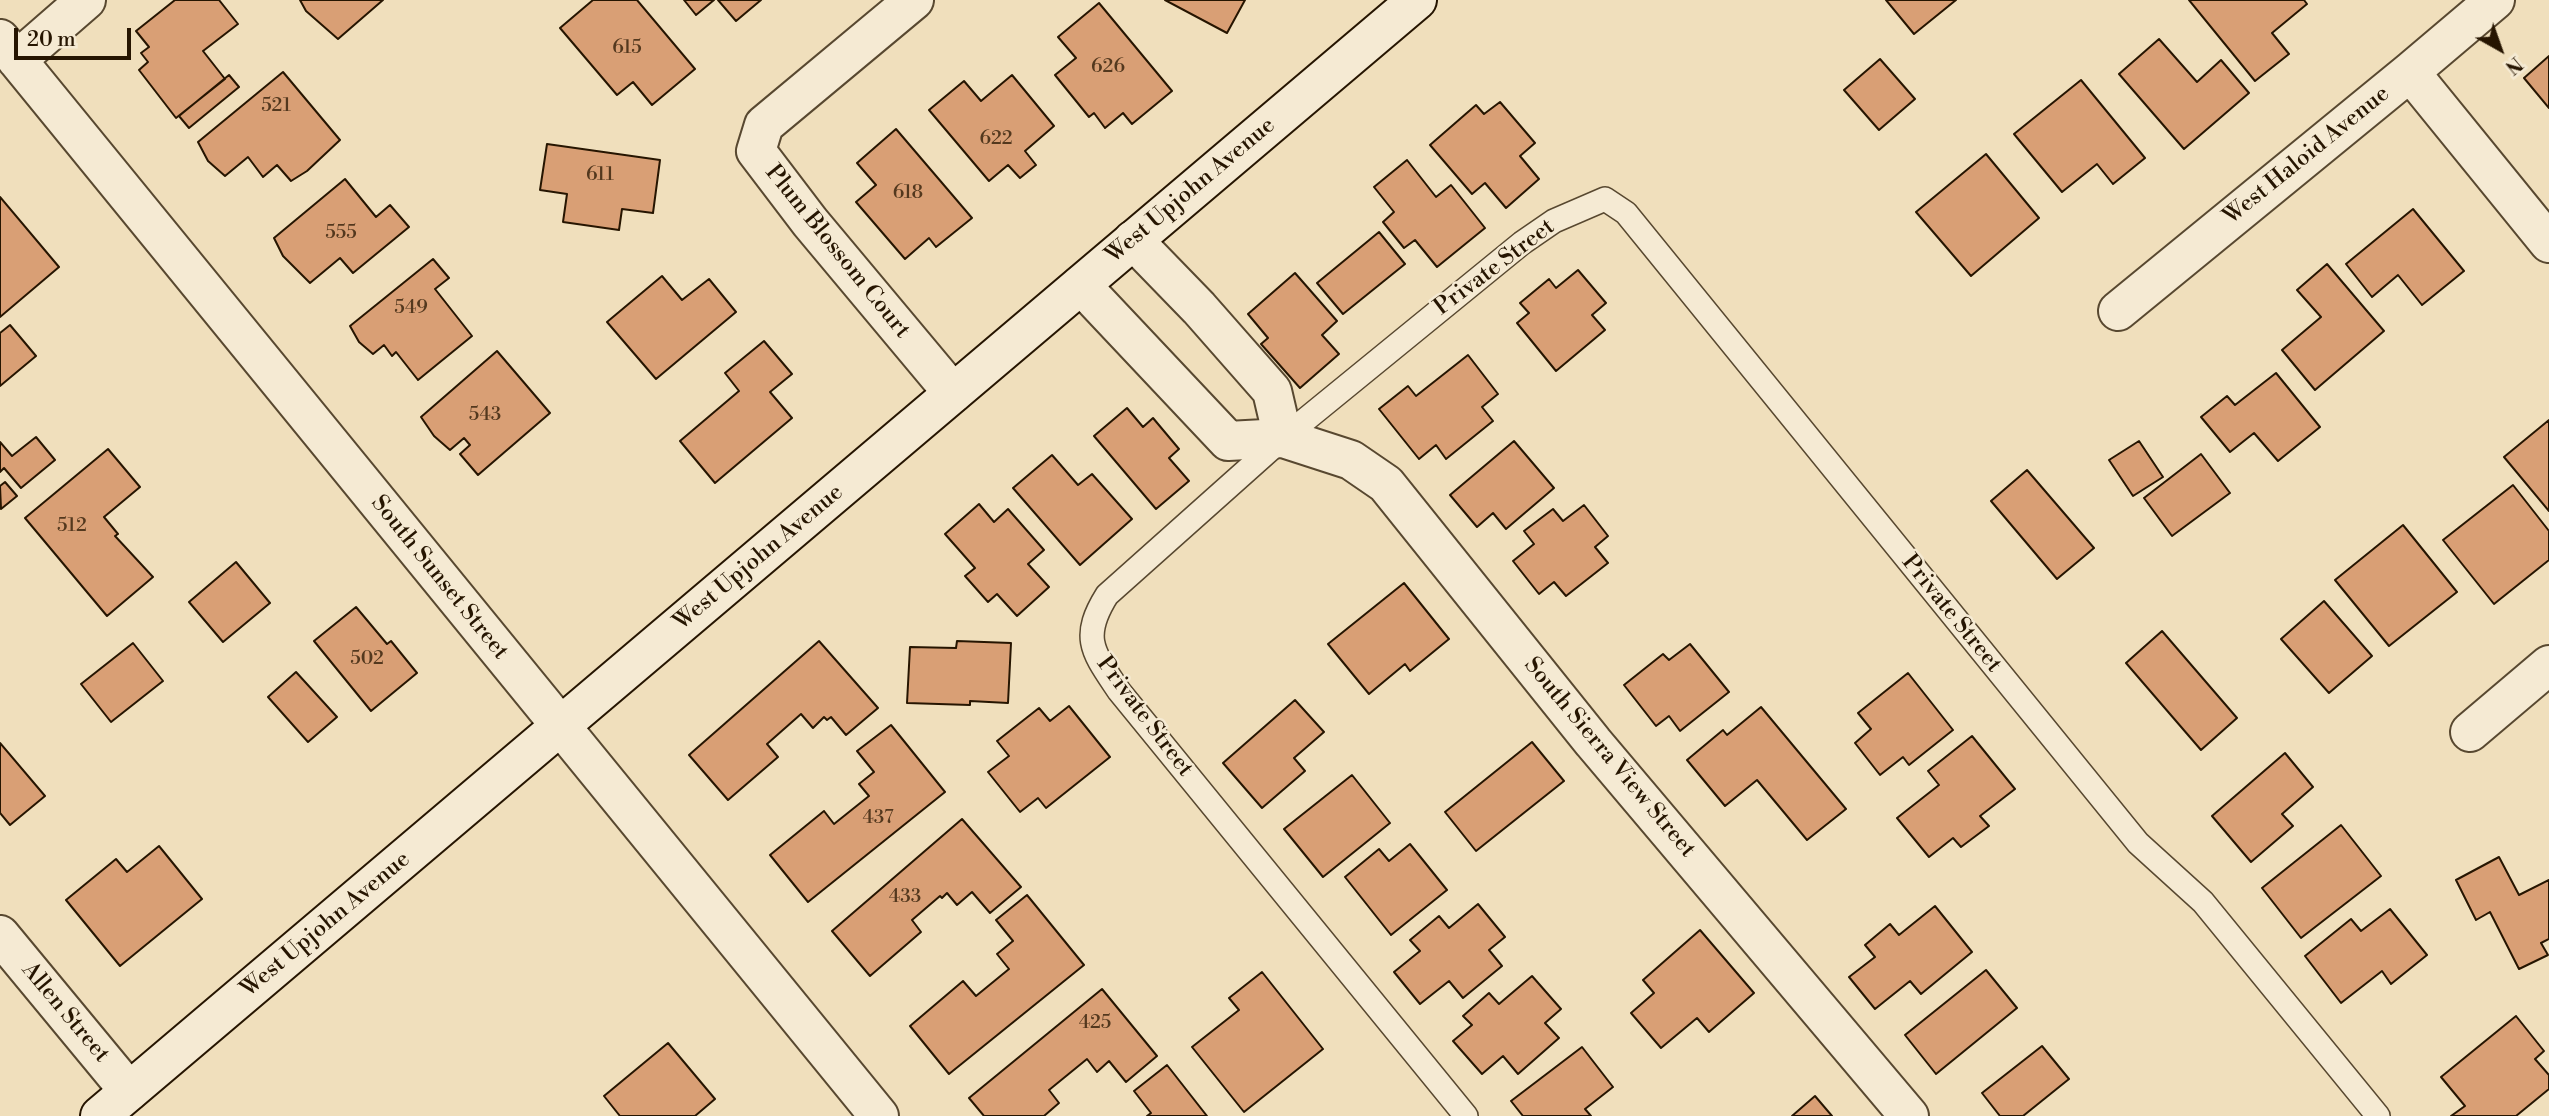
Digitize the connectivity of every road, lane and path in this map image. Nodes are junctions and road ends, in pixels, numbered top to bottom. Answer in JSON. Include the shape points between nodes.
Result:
{"nodes":[{"id":1,"x":86,"y":0,"type":"edge"},
{"id":2,"x":914,"y":0,"type":"edge"},
{"id":3,"x":1417,"y":0,"type":"edge"},
{"id":4,"x":2495,"y":0,"type":"edge"},
{"id":5,"x":9,"y":50,"type":"edge"},
{"id":6,"x":2410,"y":72,"type":"junction"},
{"id":7,"x":1133,"y":240,"type":"junction"},
{"id":8,"x":2549,"y":243,"type":"edge"},
{"id":9,"x":1081,"y":285,"type":"junction"},
{"id":10,"x":2118,"y":311,"type":"dead end"},
{"id":11,"x":953,"y":393,"type":"junction"},
{"id":12,"x":1283,"y":438,"type":"junction"},
{"id":13,"x":2549,"y":665,"type":"edge"},
{"id":14,"x":561,"y":726,"type":"junction"},
{"id":15,"x":2470,"y":732,"type":"dead end"},
{"id":16,"x":0,"y":935,"type":"edge"},
{"id":17,"x":129,"y":1091,"type":"junction"},
{"id":18,"x":100,"y":1116,"type":"edge"},
{"id":19,"x":879,"y":1116,"type":"edge"},
{"id":20,"x":1466,"y":1116,"type":"edge"},
{"id":21,"x":1909,"y":1116,"type":"edge"},
{"id":22,"x":2378,"y":1116,"type":"edge"}],
"edges":[{"from":1,"to":5,"type":"street"},
{"from":2,"to":11,"type":"street","name":"Plum Blossom Court","via":[[764,125],[756,151]]},
{"from":3,"to":7,"type":"street","name":"West Upjohn Avenue"},
{"from":4,"to":6,"type":"street","name":"West Haloid Avenue"},
{"from":5,"to":14,"type":"street","name":"South Sunset Street"},
{"from":6,"to":8,"type":"street"},
{"from":6,"to":10,"type":"street","name":"West Haloid Avenue"},
{"from":7,"to":9,"type":"street","name":"West Upjohn Avenue"},
{"from":7,"to":12,"type":"street","via":[[1272,391]]},
{"from":9,"to":11,"type":"street","name":"West Upjohn Avenue"},
{"from":9,"to":12,"type":"street","name":"South Sierra View Street","via":[[1228,441]]},
{"from":11,"to":14,"type":"street","name":"West Upjohn Avenue"},
{"from":12,"to":20,"type":"lane","name":"Private Street","via":[[1107,595],[1095,614],[1093,648],[1119,691]]},
{"from":12,"to":21,"type":"street","name":"South Sierra View Street","via":[[1351,460],[1386,484],[1593,742]]},
{"from":12,"to":22,"type":"lane","name":"Private Street","via":[[1522,243],[1554,221],[1605,199],[1626,213],[2138,843],[2203,902]]},
{"from":13,"to":15,"type":"street"},
{"from":14,"to":17,"type":"street","name":"West Upjohn Avenue"},
{"from":14,"to":19,"type":"street","name":"South Sunset Street"},
{"from":16,"to":17,"type":"street","name":"Allen Street"},
{"from":17,"to":18,"type":"street","name":"West Upjohn Avenue"}]}
